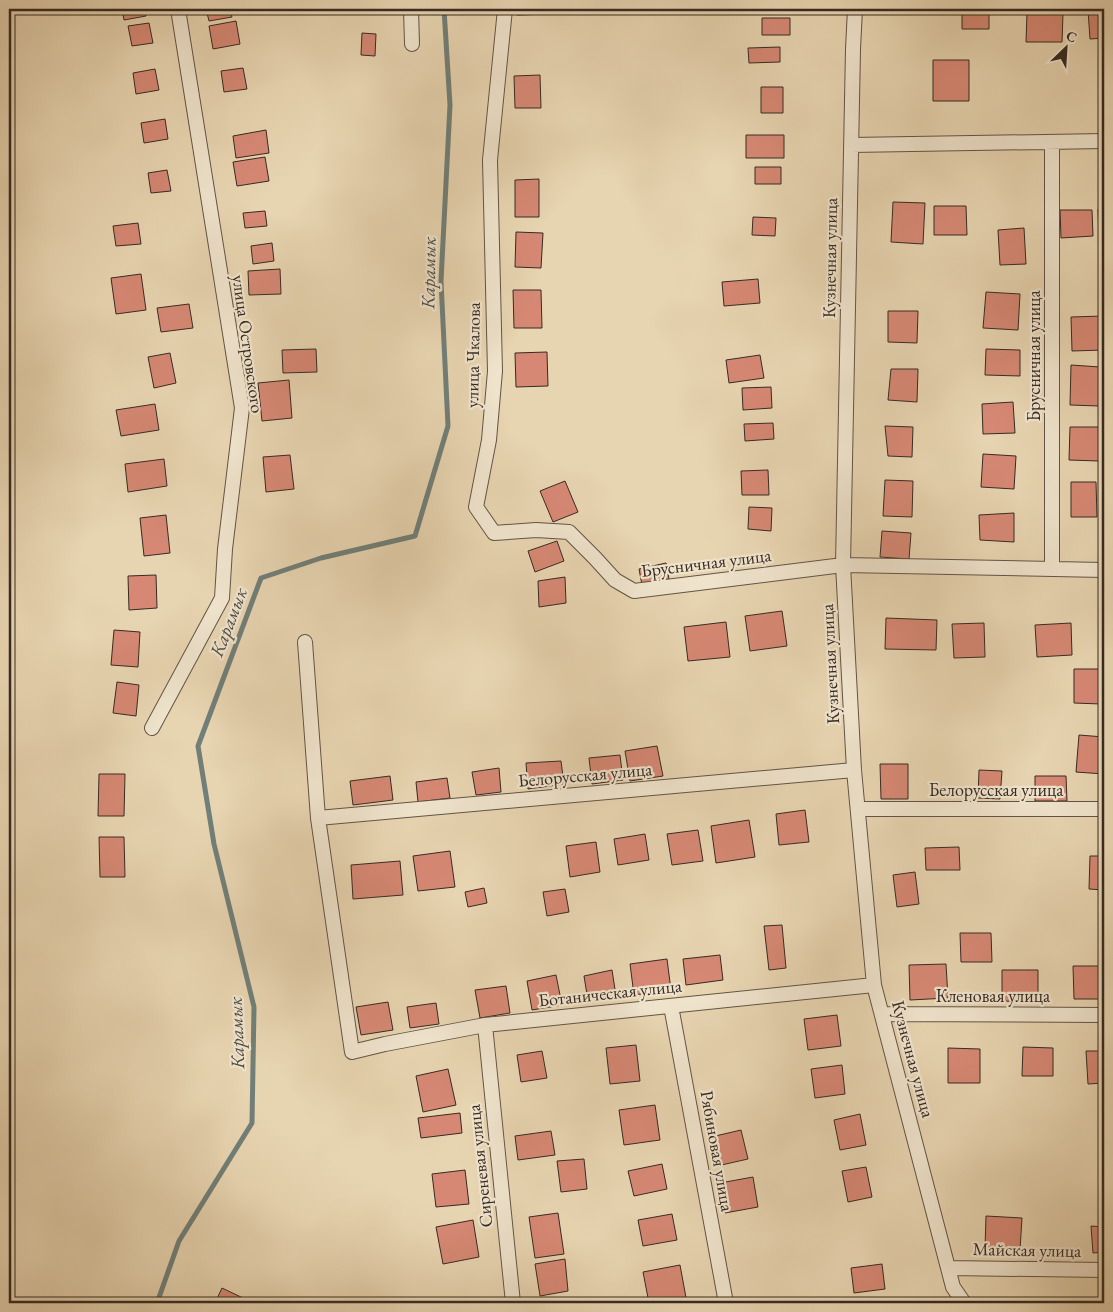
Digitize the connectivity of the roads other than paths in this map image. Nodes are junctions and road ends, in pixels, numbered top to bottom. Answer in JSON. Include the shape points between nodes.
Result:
{"nodes":[{"id":1,"x":178,"y":9,"type":"edge"},
{"id":2,"x":411,"y":9,"type":"edge"},
{"id":3,"x":505,"y":9,"type":"edge"},
{"id":4,"x":855,"y":9,"type":"edge"},
{"id":5,"x":412,"y":44,"type":"dead end"},
{"id":6,"x":1104,"y":141,"type":"edge"},
{"id":7,"x":1052,"y":142,"type":"junction"},
{"id":8,"x":851,"y":145,"type":"junction"},
{"id":9,"x":843,"y":565,"type":"junction"},
{"id":10,"x":1052,"y":569,"type":"junction"},
{"id":11,"x":1104,"y":570,"type":"edge"},
{"id":12,"x":634,"y":590,"type":"joint"},
{"id":13,"x":305,"y":642,"type":"dead end"},
{"id":14,"x":152,"y":728,"type":"dead end"},
{"id":15,"x":854,"y":770,"type":"junction"},
{"id":16,"x":858,"y":809,"type":"junction"},
{"id":17,"x":1104,"y":809,"type":"edge"},
{"id":18,"x":318,"y":818,"type":"junction"},
{"id":19,"x":874,"y":985,"type":"junction"},
{"id":20,"x":671,"y":1006,"type":"junction"},
{"id":21,"x":882,"y":1014,"type":"junction"},
{"id":22,"x":1104,"y":1015,"type":"edge"},
{"id":23,"x":485,"y":1025,"type":"junction"},
{"id":24,"x":948,"y":1268,"type":"junction"},
{"id":25,"x":1104,"y":1270,"type":"edge"},
{"id":26,"x":513,"y":1303,"type":"edge"},
{"id":27,"x":726,"y":1303,"type":"edge"},
{"id":28,"x":964,"y":1303,"type":"edge"}],
"edges":[{"from":1,"to":14,"type":"street","name":"улица Островского","via":[[242,408],[222,598]]},
{"from":2,"to":5,"type":"street"},
{"from":3,"to":12,"type":"street","name":"улица Чкалова","via":[[490,160],[495,370],[489,440],[476,507],[494,533],[568,532],[615,580]]},
{"from":4,"to":8,"type":"street","name":"Кузнечная улица"},
{"from":6,"to":7,"type":"street"},
{"from":7,"to":8,"type":"street"},
{"from":7,"to":10,"type":"street","name":"Брусничная улица"},
{"from":8,"to":9,"type":"street","name":"Кузнечная улица"},
{"from":9,"to":10,"type":"street","name":"Брусничная улица"},
{"from":9,"to":12,"type":"street","name":"Брусничная улица"},
{"from":9,"to":15,"type":"street","name":"Кузнечная улица"},
{"from":10,"to":11,"type":"street","name":"Брусничная улица"},
{"from":13,"to":18,"type":"street"},
{"from":15,"to":16,"type":"street","name":"Кузнечная улица"},
{"from":15,"to":18,"type":"street","name":"Белорусская улица"},
{"from":16,"to":17,"type":"street","name":"Белорусская улица"},
{"from":16,"to":19,"type":"street","name":"Кузнечная улица"},
{"from":18,"to":23,"type":"street","name":"Ботаническая улица","via":[[352,1052]]},
{"from":19,"to":20,"type":"street","name":"Ботаническая улица"},
{"from":19,"to":21,"type":"street","name":"Кузнечная улица"},
{"from":20,"to":23,"type":"street","name":"Ботаническая улица"},
{"from":20,"to":27,"type":"street","name":"Рябиновая улица"},
{"from":21,"to":22,"type":"street","name":"Кленовая улица"},
{"from":21,"to":24,"type":"street","name":"Кузнечная улица"},
{"from":23,"to":26,"type":"street","name":"Сиреневая улица"},
{"from":24,"to":25,"type":"street","name":"Майская улица"},
{"from":24,"to":28,"type":"street","name":"Кузнечная улица","via":[[953,1287]]}]}
